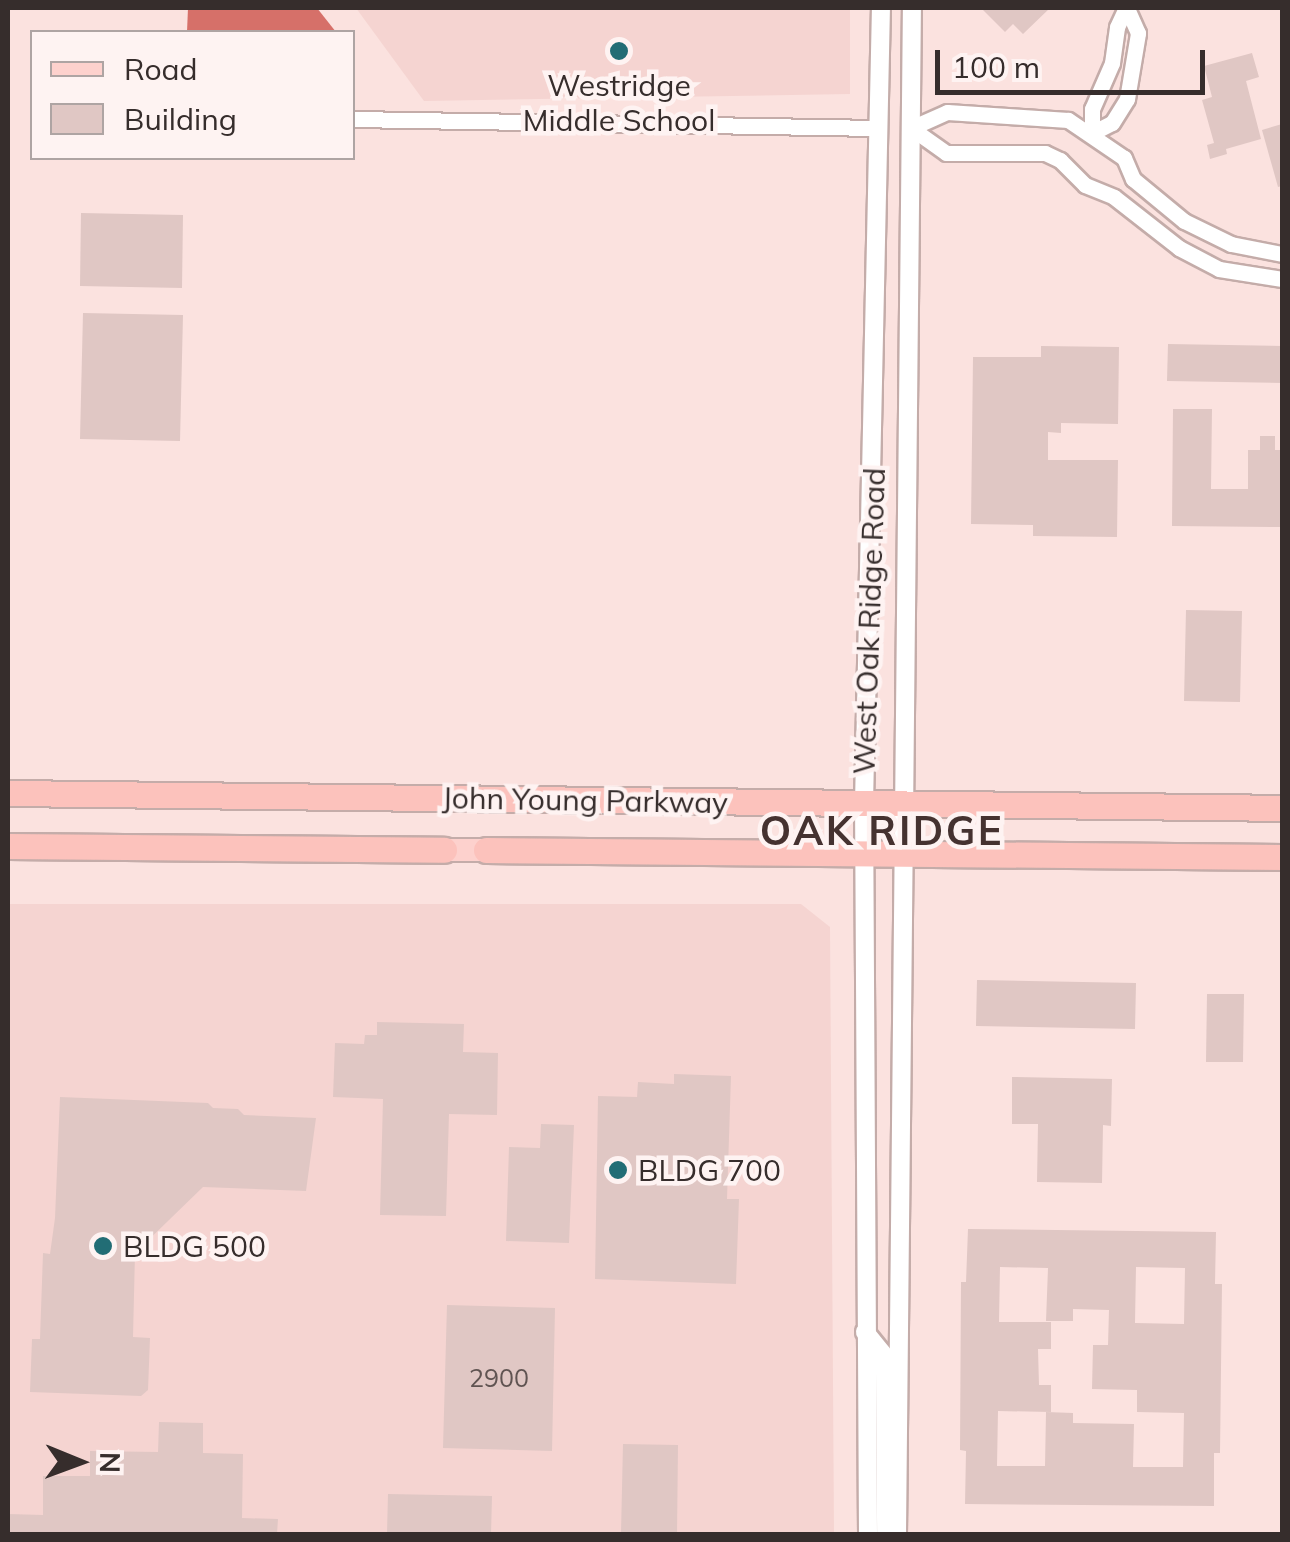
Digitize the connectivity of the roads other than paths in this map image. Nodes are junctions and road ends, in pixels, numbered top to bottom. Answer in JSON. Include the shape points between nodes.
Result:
{"nodes":[{"id":1,"x":881,"y":8,"type":"edge"},
{"id":2,"x":912,"y":8,"type":"edge"},
{"id":3,"x":1127,"y":8,"type":"edge"},
{"id":4,"x":355,"y":119,"type":"edge"},
{"id":5,"x":879,"y":128,"type":"junction"},
{"id":6,"x":911,"y":128,"type":"junction"},
{"id":7,"x":1092,"y":134,"type":"junction"},
{"id":8,"x":1282,"y":254,"type":"edge"},
{"id":9,"x":1282,"y":279,"type":"edge"},
{"id":10,"x":8,"y":794,"type":"edge"},
{"id":11,"x":864,"y":804,"type":"junction"},
{"id":12,"x":904,"y":804,"type":"junction"},
{"id":13,"x":1282,"y":808,"type":"edge"},
{"id":14,"x":8,"y":846,"type":"edge"},
{"id":15,"x":444,"y":850,"type":"joint"},
{"id":16,"x":486,"y":850,"type":"joint"},
{"id":17,"x":863,"y":854,"type":"junction"},
{"id":18,"x":904,"y":854,"type":"junction"},
{"id":19,"x":1282,"y":858,"type":"edge"},
{"id":20,"x":865,"y":1332,"type":"junction"},
{"id":21,"x":868,"y":1534,"type":"edge"},
{"id":22,"x":886,"y":1534,"type":"edge"},
{"id":23,"x":897,"y":1534,"type":"edge"}],
"edges":[{"from":1,"to":5,"type":"street","name":"West Oak Ridge Road"},
{"from":2,"to":6,"type":"street","name":"West Oak Ridge Road"},
{"from":3,"to":7,"type":"street","via":[[1092,110]]},
{"from":3,"to":7,"type":"street","via":[[1138,33],[1128,100],[1112,123]]},
{"from":4,"to":5,"type":"street"},
{"from":5,"to":6,"type":"street"},
{"from":5,"to":11,"type":"street","name":"West Oak Ridge Road"},
{"from":6,"to":7,"type":"street","via":[[947,112],[965,112],[1068,120]]},
{"from":6,"to":9,"type":"street","via":[[946,152],[1045,153],[1179,248],[1219,269]]},
{"from":6,"to":12,"type":"street","name":"West Oak Ridge Road"},
{"from":7,"to":8,"type":"street","via":[[1184,221],[1231,244]]},
{"from":10,"to":11,"type":"highway","name":"John Young Parkway"},
{"from":11,"to":12,"type":"highway","name":"John Young Parkway"},
{"from":11,"to":17,"type":"street","name":"West Oak Ridge Road"},
{"from":12,"to":13,"type":"highway","name":"John Young Parkway"},
{"from":12,"to":18,"type":"street","name":"West Oak Ridge Road"},
{"from":14,"to":15,"type":"highway","name":"John Young Parkway"},
{"from":15,"to":16,"type":"main road","name":"John Young Parkway"},
{"from":16,"to":17,"type":"highway","name":"John Young Parkway"},
{"from":17,"to":18,"type":"highway","name":"John Young Parkway"},
{"from":17,"to":20,"type":"street","name":"West Oak Ridge Road"},
{"from":18,"to":19,"type":"highway","name":"John Young Parkway"},
{"from":18,"to":23,"type":"street","name":"West Oak Ridge Road"},
{"from":20,"to":21,"type":"street","name":"West Oak Ridge Road"},
{"from":20,"to":22,"type":"street","via":[[882,1353],[886,1372]]}]}
